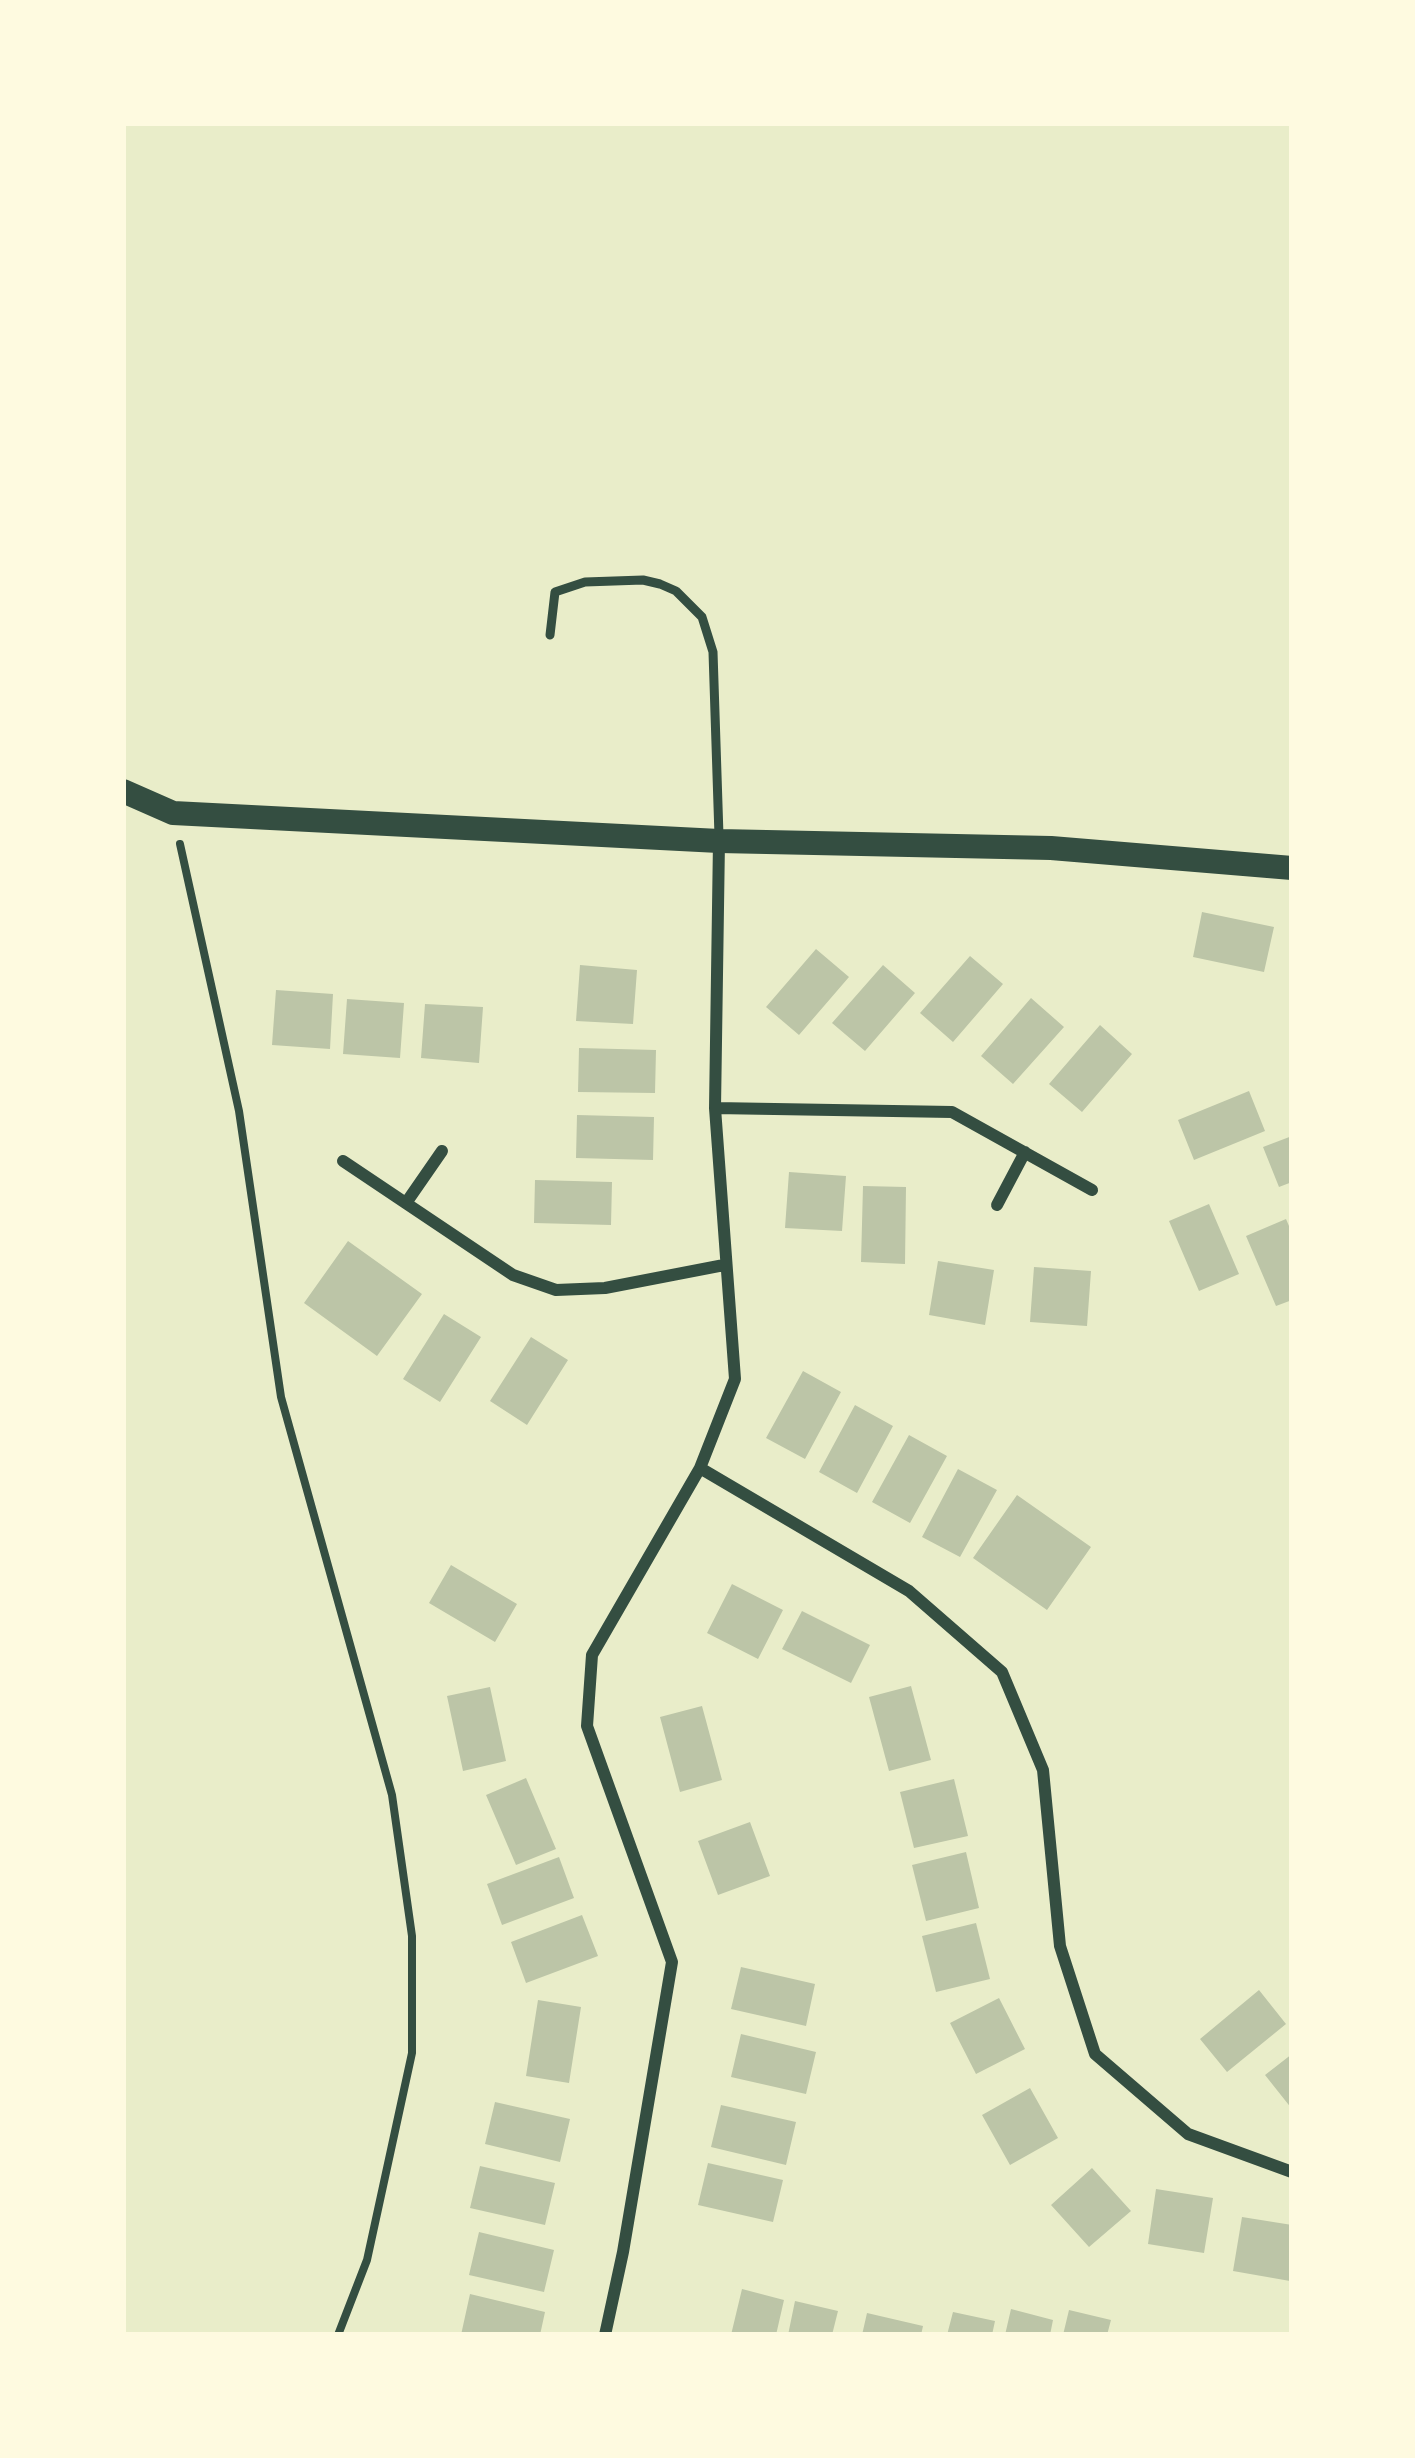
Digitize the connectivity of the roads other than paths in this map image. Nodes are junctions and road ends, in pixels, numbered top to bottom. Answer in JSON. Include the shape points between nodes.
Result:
{"nodes":[{"id":1,"x":550,"y":635,"type":"dead end"},
{"id":2,"x":123,"y":791,"type":"edge"},
{"id":3,"x":719,"y":842,"type":"junction"},
{"id":4,"x":1292,"y":868,"type":"edge"},
{"id":5,"x":715,"y":1108,"type":"junction"},
{"id":6,"x":442,"y":1151,"type":"dead end"},
{"id":7,"x":1025,"y":1152,"type":"junction"},
{"id":8,"x":344,"y":1161,"type":"dead end"},
{"id":9,"x":1092,"y":1190,"type":"dead end"},
{"id":10,"x":406,"y":1203,"type":"junction"},
{"id":11,"x":997,"y":1205,"type":"dead end"},
{"id":12,"x":724,"y":1264,"type":"junction"},
{"id":13,"x":700,"y":1468,"type":"junction"},
{"id":14,"x":1292,"y":2172,"type":"edge"},
{"id":15,"x":605,"y":2335,"type":"edge"}],
"edges":[{"from":1,"to":3,"type":"lane","via":[[555,592],[586,582],[660,584],[703,617],[713,652]]},
{"from":2,"to":3,"type":"main road","via":[[173,813]]},
{"from":3,"to":4,"type":"main road","via":[[1051,848]]},
{"from":3,"to":5,"type":"street"},
{"from":5,"to":7,"type":"street","via":[[952,1112]]},
{"from":5,"to":12,"type":"street"},
{"from":6,"to":10,"type":"street"},
{"from":7,"to":9,"type":"street"},
{"from":7,"to":11,"type":"street"},
{"from":8,"to":10,"type":"street"},
{"from":10,"to":12,"type":"street","via":[[513,1275],[556,1290]]},
{"from":12,"to":13,"type":"street","via":[[735,1379]]},
{"from":13,"to":14,"type":"street","via":[[909,1591],[1002,1672],[1043,1770],[1060,1946],[1095,2054],[1188,2134]]},
{"from":13,"to":15,"type":"street","via":[[592,1654],[587,1726],[672,1962]]}]}
